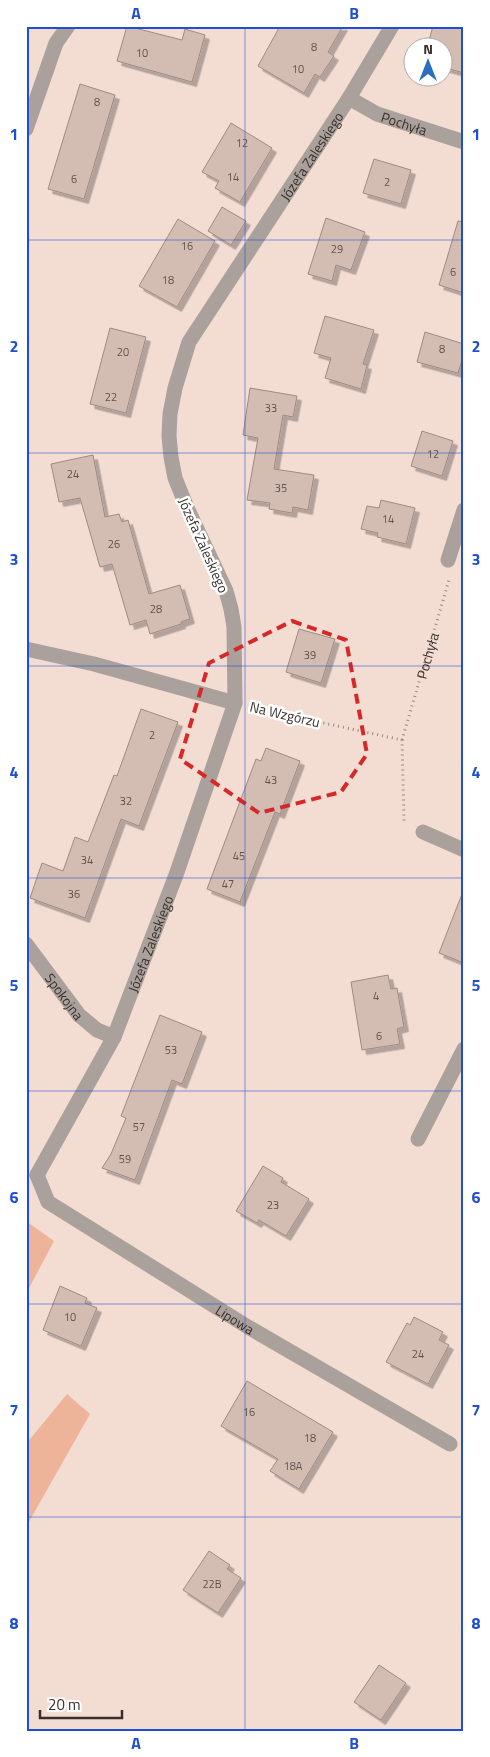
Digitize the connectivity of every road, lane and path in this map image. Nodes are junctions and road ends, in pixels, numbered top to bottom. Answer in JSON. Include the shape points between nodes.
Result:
{"nodes":[{"id":1,"x":68,"y":26,"type":"edge"},
{"id":2,"x":392,"y":26,"type":"edge"},
{"id":3,"x":349,"y":98,"type":"junction"},
{"id":4,"x":26,"y":129,"type":"edge"},
{"id":5,"x":464,"y":142,"type":"edge"},
{"id":6,"x":464,"y":510,"type":"edge"},
{"id":7,"x":450,"y":565,"type":"joint"},
{"id":8,"x":26,"y":649,"type":"edge"},
{"id":9,"x":235,"y":703,"type":"junction"},
{"id":10,"x":402,"y":740,"type":"junction"},
{"id":11,"x":423,"y":832,"type":"joint"},
{"id":12,"x":464,"y":850,"type":"edge"},
{"id":13,"x":26,"y":944,"type":"edge"},
{"id":14,"x":114,"y":1037,"type":"junction"},
{"id":15,"x":464,"y":1049,"type":"edge"},
{"id":16,"x":418,"y":1140,"type":"dead end"},
{"id":17,"x":32,"y":1173,"type":"edge"},
{"id":18,"x":450,"y":1444,"type":"dead end"}],
"edges":[{"from":1,"to":4,"type":"street","via":[[56,43]]},
{"from":2,"to":3,"type":"street","name":"Józefa Zaleskiego"},
{"from":3,"to":5,"type":"street","name":"Pochyła","via":[[377,114]]},
{"from":3,"to":9,"type":"street","name":"Józefa Zaleskiego","via":[[189,342],[174,388],[169,436],[175,478],[231,609]]},
{"from":6,"to":7,"type":"street"},
{"from":7,"to":10,"type":"path","name":"Pochyła"},
{"from":8,"to":9,"type":"street","name":"Na Wzgórzu"},
{"from":9,"to":10,"type":"path","name":"Na Wzgórzu"},
{"from":9,"to":14,"type":"street","name":"Józefa Zaleskiego","via":[[176,875]]},
{"from":10,"to":11,"type":"path","via":[[404,821]]},
{"from":11,"to":12,"type":"street"},
{"from":13,"to":14,"type":"street","name":"Spokojna","via":[[79,1015],[96,1030]]},
{"from":14,"to":17,"type":"street","name":"Józefa Zaleskiego"},
{"from":15,"to":16,"type":"street"},
{"from":17,"to":18,"type":"street","name":"Lipowa","via":[[48,1202],[248,1327]]}]}
